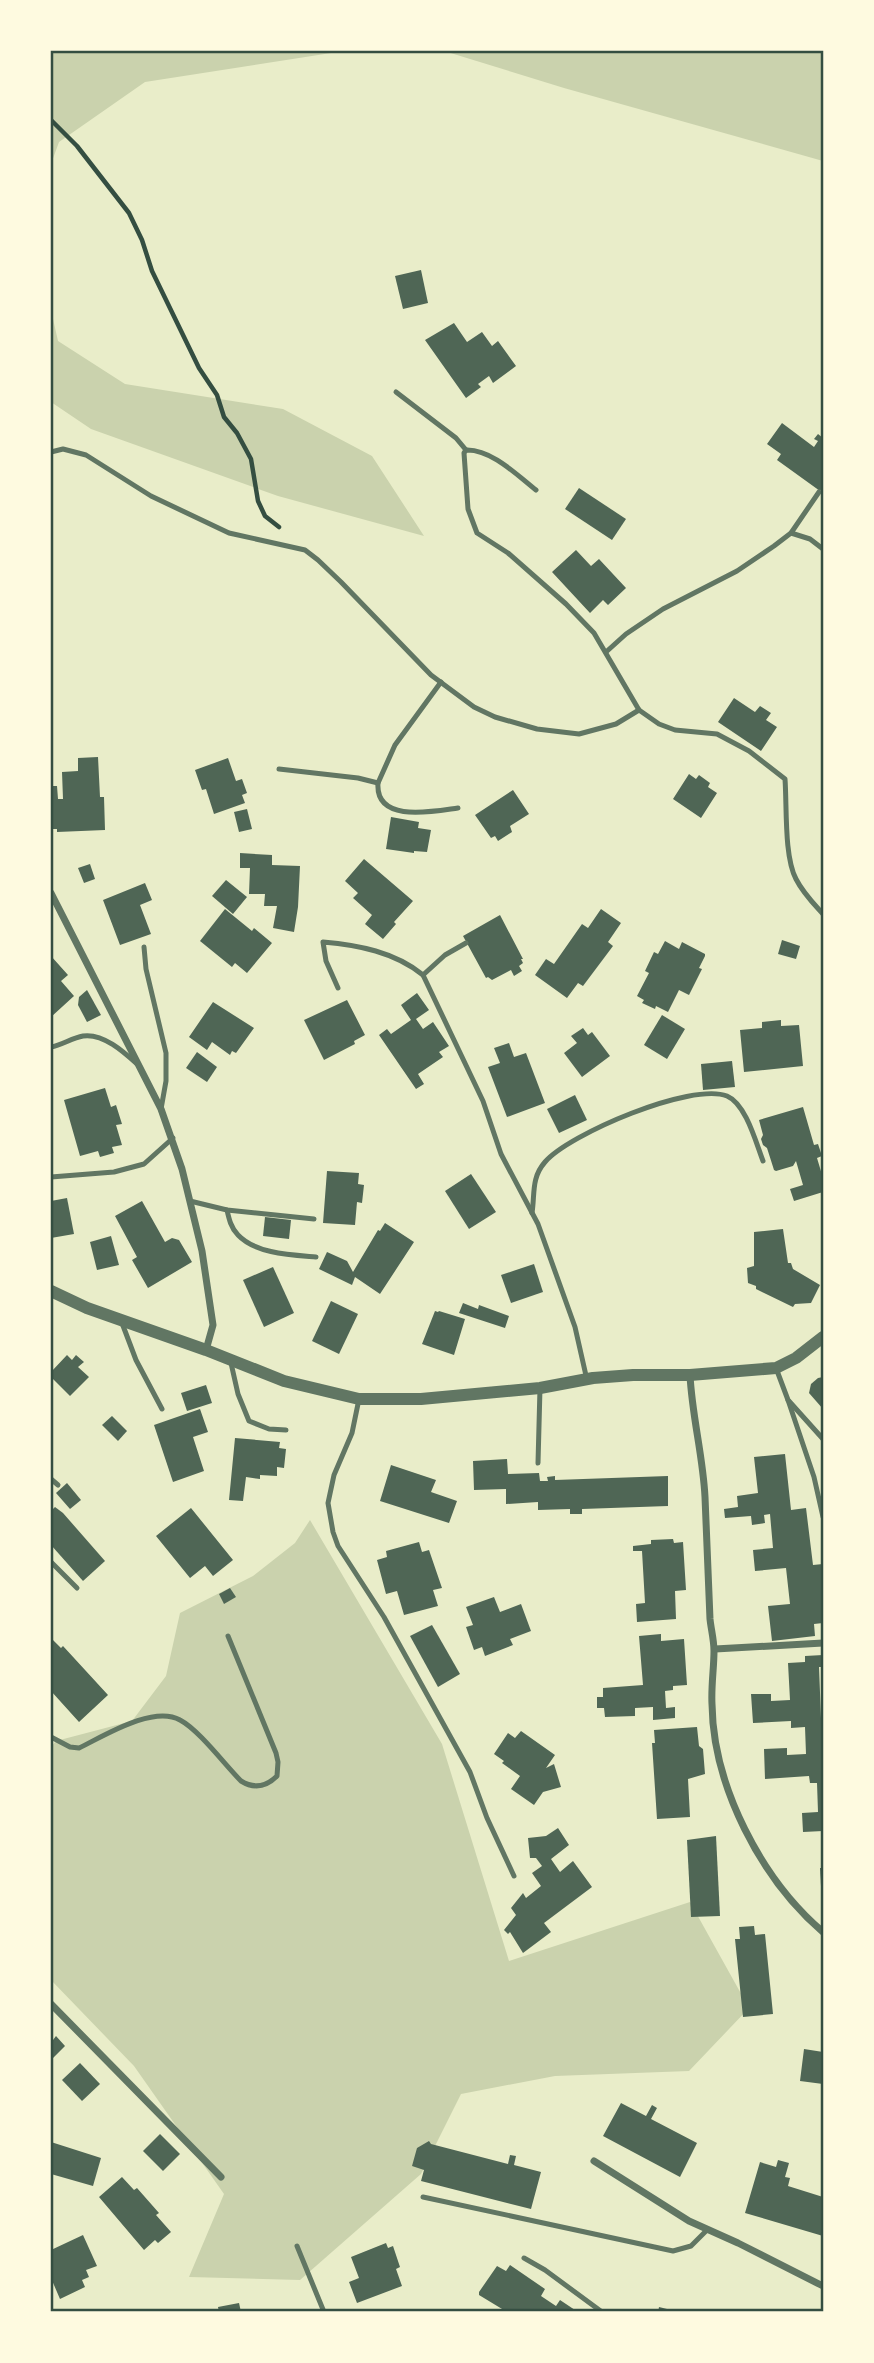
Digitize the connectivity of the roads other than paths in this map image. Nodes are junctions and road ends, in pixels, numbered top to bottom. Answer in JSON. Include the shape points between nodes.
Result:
{"nodes":[{"id":1,"x":396,"y":392,"type":"dead end"},
{"id":2,"x":466,"y":450,"type":"junction"},
{"id":3,"x":51,"y":453,"type":"edge"},
{"id":4,"x":536,"y":489,"type":"dead end"},
{"id":5,"x":818,"y":492,"type":"dead end"},
{"id":6,"x":790,"y":533,"type":"junction"},
{"id":7,"x":823,"y":550,"type":"edge"},
{"id":8,"x":606,"y":652,"type":"junction"},
{"id":9,"x":441,"y":682,"type":"junction"},
{"id":10,"x":639,"y":710,"type":"junction"},
{"id":11,"x":279,"y":769,"type":"dead end"},
{"id":12,"x":377,"y":783,"type":"junction"},
{"id":13,"x":458,"y":808,"type":"dead end"},
{"id":14,"x":51,"y":893,"type":"edge"},
{"id":15,"x":823,"y":914,"type":"edge"},
{"id":16,"x":466,"y":943,"type":"dead end"},
{"id":17,"x":144,"y":947,"type":"dead end"},
{"id":18,"x":423,"y":975,"type":"junction"},
{"id":19,"x":338,"y":988,"type":"dead end"},
{"id":20,"x":51,"y":1047,"type":"edge"},
{"id":21,"x":139,"y":1066,"type":"junction"},
{"id":22,"x":161,"y":1109,"type":"junction"},
{"id":23,"x":173,"y":1138,"type":"junction"},
{"id":24,"x":763,"y":1161,"type":"dead end"},
{"id":25,"x":51,"y":1177,"type":"edge"},
{"id":26,"x":190,"y":1201,"type":"junction"},
{"id":27,"x":226,"y":1210,"type":"junction"},
{"id":28,"x":532,"y":1213,"type":"junction"},
{"id":29,"x":314,"y":1219,"type":"dead end"},
{"id":30,"x":316,"y":1257,"type":"dead end"},
{"id":31,"x":51,"y":1291,"type":"edge"},
{"id":32,"x":121,"y":1320,"type":"junction"},
{"id":33,"x":823,"y":1337,"type":"edge"},
{"id":34,"x":206,"y":1350,"type":"junction"},
{"id":35,"x":231,"y":1360,"type":"junction"},
{"id":36,"x":776,"y":1368,"type":"junction"},
{"id":37,"x":690,"y":1375,"type":"junction"},
{"id":38,"x":587,"y":1380,"type":"junction"},
{"id":39,"x":540,"y":1388,"type":"junction"},
{"id":40,"x":359,"y":1399,"type":"junction"},
{"id":41,"x":788,"y":1400,"type":"junction"},
{"id":42,"x":162,"y":1409,"type":"dead end"},
{"id":43,"x":286,"y":1430,"type":"dead end"},
{"id":44,"x":823,"y":1439,"type":"edge"},
{"id":45,"x":538,"y":1463,"type":"dead end"},
{"id":46,"x":51,"y":1479,"type":"edge"},
{"id":47,"x":58,"y":1485,"type":"dead end"},
{"id":48,"x":823,"y":1517,"type":"edge"},
{"id":49,"x":51,"y":1562,"type":"edge"},
{"id":50,"x":77,"y":1588,"type":"dead end"},
{"id":51,"x":228,"y":1636,"type":"dead end"},
{"id":52,"x":823,"y":1643,"type":"edge"},
{"id":53,"x":715,"y":1649,"type":"junction"},
{"id":54,"x":51,"y":1737,"type":"edge"},
{"id":55,"x":514,"y":1876,"type":"dead end"},
{"id":56,"x":823,"y":1932,"type":"edge"},
{"id":57,"x":51,"y":2004,"type":"edge"},
{"id":58,"x":594,"y":2161,"type":"dead end"},
{"id":59,"x":221,"y":2177,"type":"dead end"},
{"id":60,"x":423,"y":2197,"type":"dead end"},
{"id":61,"x":707,"y":2231,"type":"junction"},
{"id":62,"x":297,"y":2246,"type":"dead end"},
{"id":63,"x":524,"y":2258,"type":"dead end"},
{"id":64,"x":823,"y":2286,"type":"edge"},
{"id":65,"x":324,"y":2312,"type":"edge"},
{"id":66,"x":602,"y":2312,"type":"edge"}],
"edges":[{"from":1,"to":2,"type":"lane"},
{"from":2,"to":4,"type":"lane","via":[[496,460]]},
{"from":2,"to":8,"type":"lane","via":[[468,509],[477,533],[508,552],[566,604]]},
{"from":3,"to":9,"type":"lane","via":[[63,449],[86,455],[150,496],[229,534],[305,550]]},
{"from":5,"to":6,"type":"lane"},
{"from":6,"to":7,"type":"lane"},
{"from":6,"to":8,"type":"lane","via":[[737,571],[663,609]]},
{"from":8,"to":10,"type":"lane"},
{"from":9,"to":10,"type":"lane","via":[[495,717],[567,734],[596,731]]},
{"from":9,"to":12,"type":"lane","via":[[395,745]]},
{"from":10,"to":15,"type":"lane","via":[[675,730],[717,734],[785,779],[788,852],[794,876]]},
{"from":11,"to":12,"type":"lane"},
{"from":12,"to":13,"type":"lane","via":[[384,801],[394,809],[416,813]]},
{"from":14,"to":21,"type":"street"},
{"from":16,"to":18,"type":"lane"},
{"from":17,"to":22,"type":"lane","via":[[166,1053]]},
{"from":18,"to":19,"type":"lane","via":[[410,965],[363,947],[323,942]]},
{"from":18,"to":28,"type":"lane","via":[[483,1101],[501,1154]]},
{"from":20,"to":21,"type":"lane","via":[[90,1036],[112,1044]]},
{"from":21,"to":22,"type":"street"},
{"from":22,"to":23,"type":"street"},
{"from":23,"to":25,"type":"lane","via":[[144,1164],[114,1172]]},
{"from":23,"to":26,"type":"street"},
{"from":24,"to":28,"type":"lane","via":[[745,1115],[734,1101],[727,1096],[690,1095],[628,1114],[567,1143],[536,1176]]},
{"from":26,"to":27,"type":"lane"},
{"from":26,"to":34,"type":"street","via":[[211,1305],[213,1325]]},
{"from":27,"to":29,"type":"lane"},
{"from":27,"to":30,"type":"lane","via":[[237,1234],[248,1243]]},
{"from":28,"to":38,"type":"lane","via":[[575,1327]]},
{"from":31,"to":32,"type":"street"},
{"from":32,"to":34,"type":"street"},
{"from":32,"to":42,"type":"lane"},
{"from":33,"to":36,"type":"street"},
{"from":34,"to":35,"type":"street"},
{"from":35,"to":40,"type":"street","via":[[284,1381]]},
{"from":35,"to":43,"type":"lane","via":[[249,1421]]},
{"from":36,"to":37,"type":"street"},
{"from":36,"to":41,"type":"lane"},
{"from":37,"to":38,"type":"street"},
{"from":37,"to":53,"type":"street","via":[[705,1492]]},
{"from":38,"to":39,"type":"street"},
{"from":39,"to":40,"type":"street","via":[[421,1399]]},
{"from":39,"to":45,"type":"lane"},
{"from":40,"to":55,"type":"lane","via":[[328,1503],[335,1539],[470,1772]]},
{"from":41,"to":44,"type":"lane"},
{"from":41,"to":48,"type":"lane"},
{"from":46,"to":47,"type":"lane"},
{"from":49,"to":50,"type":"lane"},
{"from":51,"to":54,"type":"lane","via":[[276,1753],[278,1769],[272,1781],[248,1785],[176,1718],[158,1716],[136,1722],[79,1748]]},
{"from":52,"to":53,"type":"street"},
{"from":53,"to":56,"type":"street","via":[[715,1740],[736,1809],[766,1869]]},
{"from":57,"to":59,"type":"street"},
{"from":58,"to":61,"type":"street"},
{"from":60,"to":61,"type":"lane","via":[[673,2251],[691,2246]]},
{"from":61,"to":64,"type":"street"},
{"from":62,"to":65,"type":"lane"},
{"from":63,"to":66,"type":"lane"}]}
